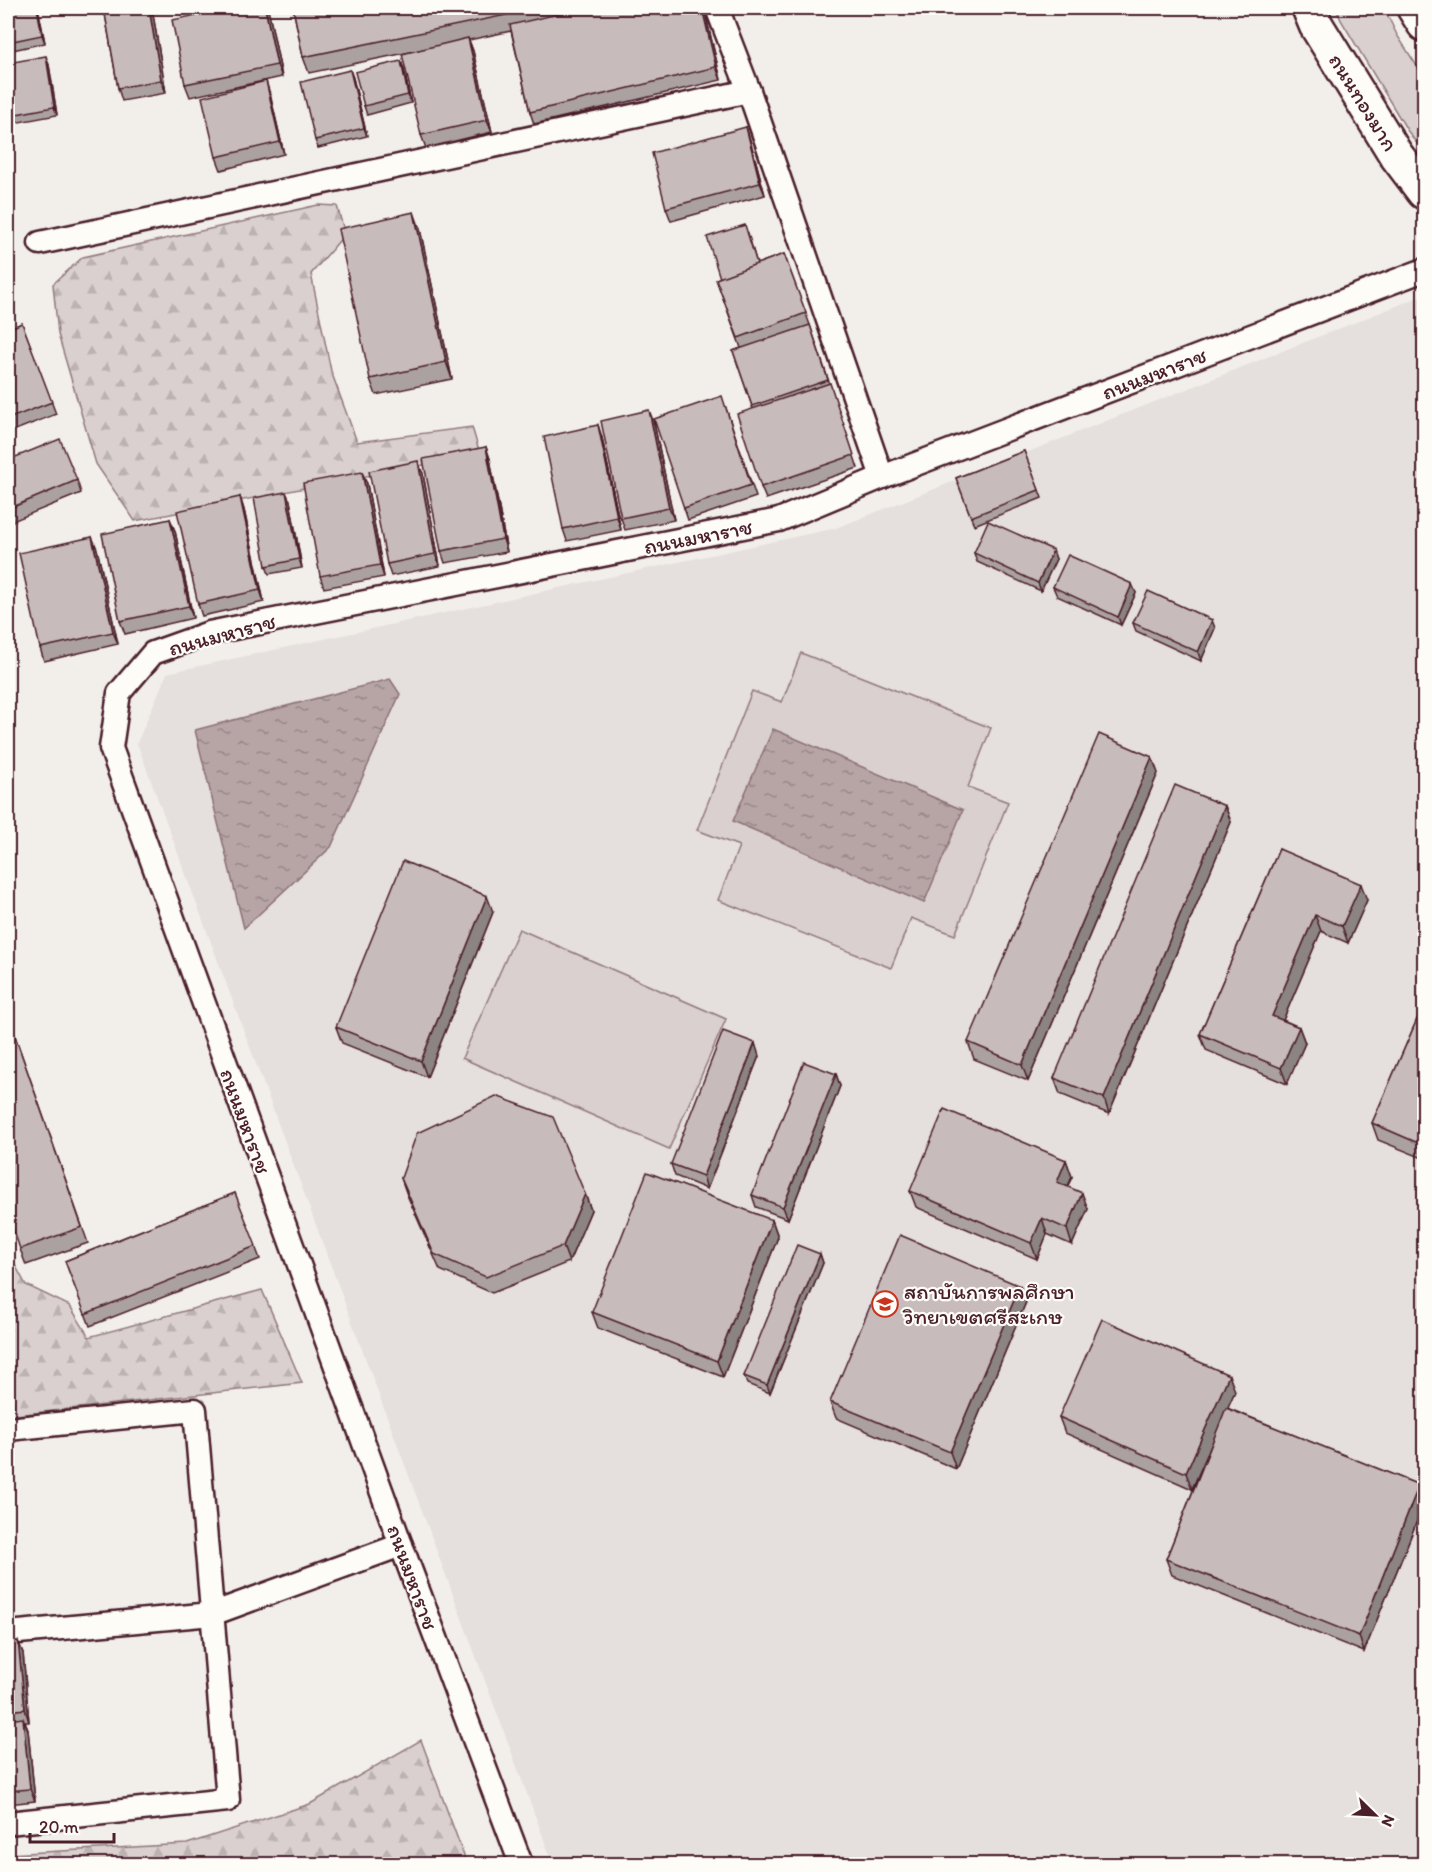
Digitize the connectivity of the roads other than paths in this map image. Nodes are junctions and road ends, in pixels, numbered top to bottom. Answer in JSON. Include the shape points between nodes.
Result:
{"nodes":[{"id":1,"x":717,"y":8,"type":"edge"},
{"id":2,"x":1309,"y":8,"type":"edge"},
{"id":3,"x":1414,"y":8,"type":"edge"},
{"id":4,"x":1425,"y":24,"type":"edge"},
{"id":5,"x":749,"y":91,"type":"junction"},
{"id":6,"x":1425,"y":192,"type":"edge"},
{"id":7,"x":40,"y":243,"type":"dead end"},
{"id":8,"x":1425,"y":270,"type":"edge"},
{"id":9,"x":882,"y":477,"type":"junction"},
{"id":10,"x":8,"y":1429,"type":"edge"},
{"id":11,"x":401,"y":1545,"type":"junction"},
{"id":12,"x":212,"y":1614,"type":"junction"},
{"id":13,"x":8,"y":1633,"type":"edge"},
{"id":14,"x":8,"y":1823,"type":"edge"},
{"id":15,"x":521,"y":1864,"type":"edge"}],
"edges":[{"from":1,"to":5,"type":"street"},
{"from":2,"to":6,"type":"main road","name":"ถนนทองมาก","via":[[1316,26],[1396,154]]},
{"from":3,"to":4,"type":"main road"},
{"from":5,"to":7,"type":"street"},
{"from":5,"to":9,"type":"street"},
{"from":8,"to":9,"type":"street","name":"ถนนมหาราช"},
{"from":9,"to":11,"type":"street","name":"ถนนมหาราช","via":[[779,520],[209,633],[153,653],[120,693],[111,748]]},
{"from":10,"to":12,"type":"street","via":[[195,1410]]},
{"from":11,"to":12,"type":"street"},
{"from":11,"to":15,"type":"street","name":"ถนนมหาราช"},
{"from":12,"to":13,"type":"street"},
{"from":12,"to":14,"type":"street","via":[[228,1800]]}]}
